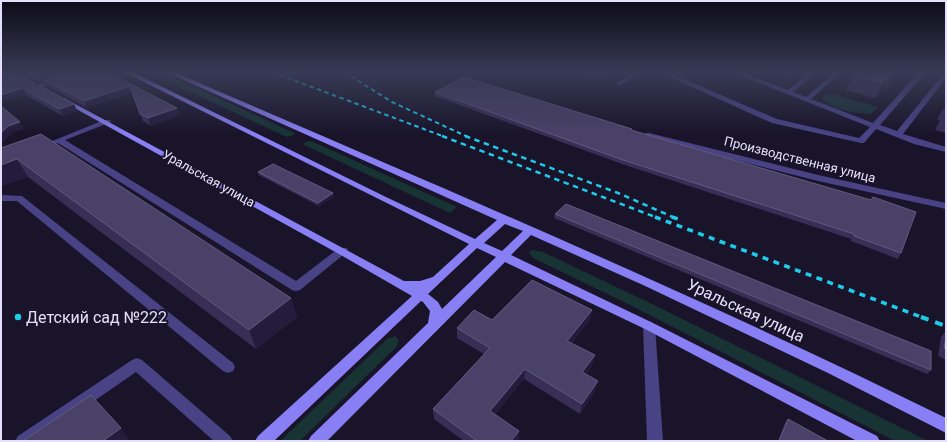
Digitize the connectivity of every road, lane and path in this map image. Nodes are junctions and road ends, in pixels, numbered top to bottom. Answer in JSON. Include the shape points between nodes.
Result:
{"nodes":[{"id":1,"x":51,"y":93,"type":"edge"},
{"id":2,"x":169,"y":93,"type":"edge"},
{"id":3,"x":216,"y":93,"type":"edge"},
{"id":4,"x":710,"y":93,"type":"edge"},
{"id":5,"x":789,"y":93,"type":"edge"},
{"id":6,"x":815,"y":93,"type":"edge"},
{"id":7,"x":905,"y":93,"type":"edge"},
{"id":8,"x":931,"y":93,"type":"edge"},
{"id":9,"x":806,"y":100,"type":"junction"},
{"id":10,"x":107,"y":122,"type":"junction"},
{"id":11,"x":875,"y":126,"type":"junction"},
{"id":12,"x":649,"y":135,"type":"edge"},
{"id":13,"x":898,"y":135,"type":"junction"},
{"id":14,"x":59,"y":140,"type":"junction"},
{"id":15,"x":44,"y":145,"type":"edge"},
{"id":16,"x":946,"y":150,"type":"edge"},
{"id":17,"x":1,"y":198,"type":"edge"},
{"id":18,"x":946,"y":206,"type":"edge"},
{"id":19,"x":505,"y":219,"type":"junction"},
{"id":20,"x":529,"y":231,"type":"junction"},
{"id":21,"x":476,"y":244,"type":"junction"},
{"id":22,"x":343,"y":251,"type":"junction"},
{"id":23,"x":502,"y":256,"type":"junction"},
{"id":24,"x":440,"y":278,"type":"junction"},
{"id":25,"x":404,"y":285,"type":"junction"},
{"id":26,"x":421,"y":295,"type":"junction"},
{"id":27,"x":407,"y":309,"type":"junction"},
{"id":28,"x":433,"y":325,"type":"junction"},
{"id":29,"x":648,"y":326,"type":"junction"},
{"id":30,"x":228,"y":367,"type":"dead end"},
{"id":31,"x":946,"y":426,"type":"edge"},
{"id":32,"x":23,"y":441,"type":"edge"},
{"id":33,"x":225,"y":441,"type":"edge"},
{"id":34,"x":263,"y":441,"type":"edge"},
{"id":35,"x":316,"y":441,"type":"edge"},
{"id":36,"x":655,"y":441,"type":"edge"},
{"id":37,"x":872,"y":441,"type":"edge"}],
"edges":[{"from":1,"to":10,"type":"main road","name":"Уральская улица"},
{"from":2,"to":21,"type":"main road"},
{"from":3,"to":19,"type":"main road","name":"Уральская улица"},
{"from":4,"to":11,"type":"street","via":[[775,120],[853,140],[863,140]]},
{"from":5,"to":9,"type":"street"},
{"from":6,"to":9,"type":"street"},
{"from":7,"to":11,"type":"street"},
{"from":8,"to":13,"type":"street"},
{"from":9,"to":11,"type":"street"},
{"from":10,"to":14,"type":"street"},
{"from":10,"to":22,"type":"main road","name":"Уральская улица"},
{"from":11,"to":13,"type":"street"},
{"from":12,"to":18,"type":"street","name":"Производственная улица","via":[[818,178]]},
{"from":13,"to":16,"type":"street"},
{"from":14,"to":15,"type":"street"},
{"from":14,"to":22,"type":"street","via":[[296,287]]},
{"from":17,"to":30,"type":"street","via":[[19,198]]},
{"from":19,"to":20,"type":"main road","name":"Уральская улица"},
{"from":19,"to":21,"type":"main road"},
{"from":20,"to":23,"type":"main road"},
{"from":20,"to":31,"type":"main road","name":"Уральская улица","via":[[647,282]]},
{"from":21,"to":23,"type":"main road"},
{"from":21,"to":24,"type":"main road"},
{"from":22,"to":25,"type":"main road","name":"Уральская улица"},
{"from":23,"to":28,"type":"main road"},
{"from":23,"to":29,"type":"main road"},
{"from":24,"to":25,"type":"main road","via":[[420,285]]},
{"from":24,"to":26,"type":"main road"},
{"from":25,"to":26,"type":"main road","name":"Уральская улица"},
{"from":25,"to":27,"type":"main road","via":[[410,297]]},
{"from":26,"to":27,"type":"main road"},
{"from":26,"to":28,"type":"main road","name":"Уральская улица","via":[[435,308],[437,316]]},
{"from":27,"to":34,"type":"main road"},
{"from":28,"to":35,"type":"main road"},
{"from":29,"to":36,"type":"street"},
{"from":29,"to":37,"type":"main road"},
{"from":32,"to":33,"type":"street","via":[[137,364]]}]}
